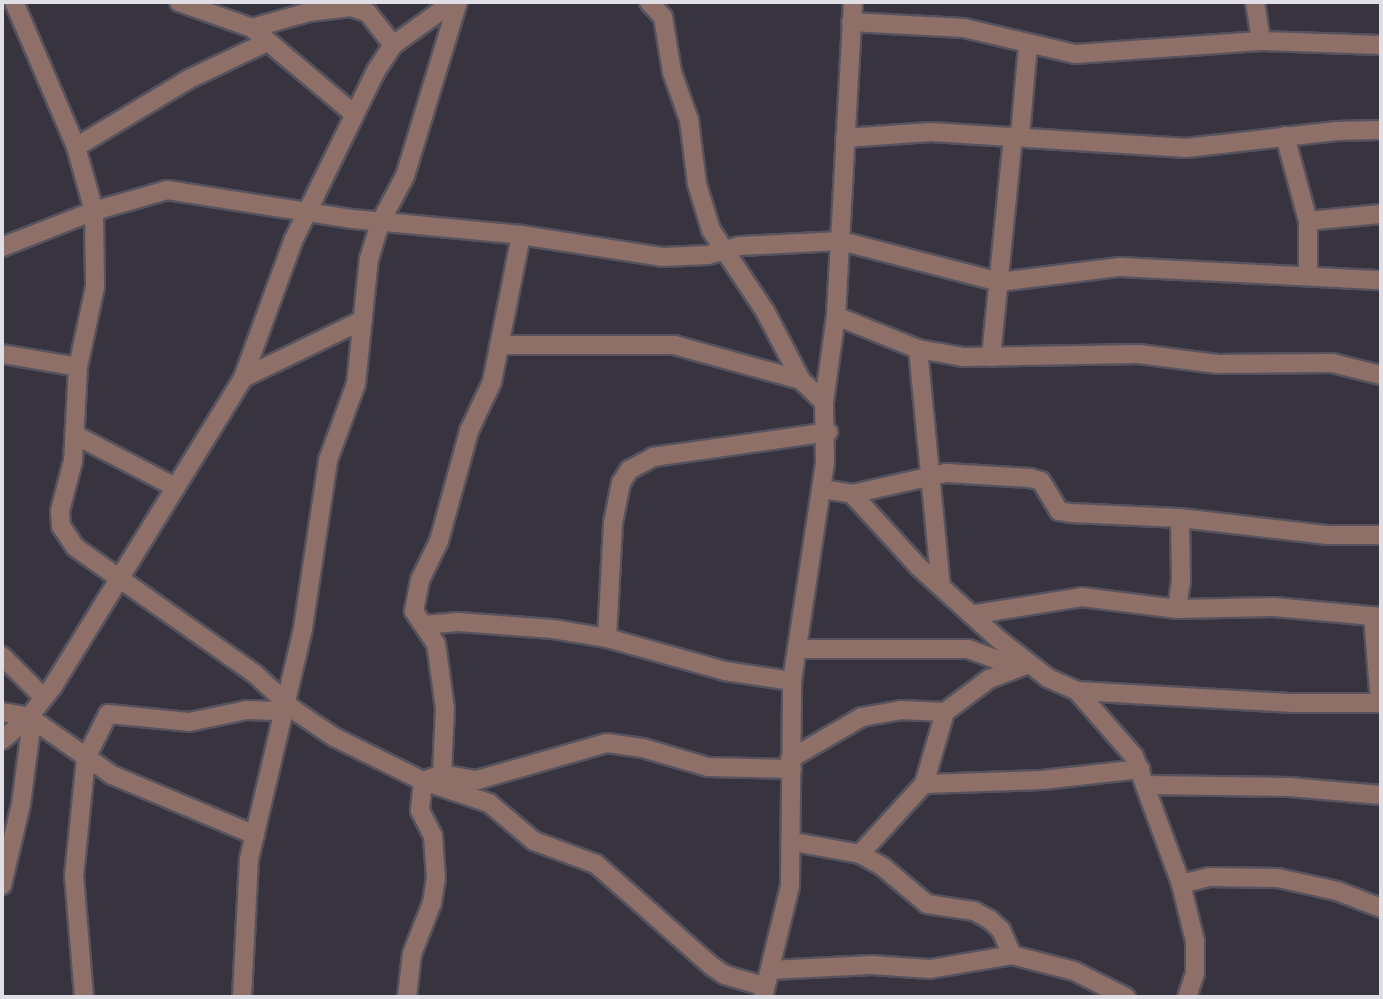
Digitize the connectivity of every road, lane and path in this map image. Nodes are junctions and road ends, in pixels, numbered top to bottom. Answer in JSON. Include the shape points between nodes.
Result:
{"nodes":[{"id":1,"x":14,"y":2,"type":"edge"},
{"id":2,"x":179,"y":2,"type":"edge"},
{"id":3,"x":455,"y":2,"type":"edge"},
{"id":4,"x":649,"y":2,"type":"edge"},
{"id":5,"x":853,"y":2,"type":"edge"},
{"id":6,"x":1255,"y":2,"type":"edge"},
{"id":7,"x":334,"y":4,"type":"edge"},
{"id":8,"x":852,"y":22,"type":"junction"},
{"id":9,"x":252,"y":28,"type":"junction"},
{"id":10,"x":1261,"y":41,"type":"junction"},
{"id":11,"x":267,"y":42,"type":"junction"},
{"id":12,"x":393,"y":45,"type":"junction"},
{"id":13,"x":1028,"y":45,"type":"junction"},
{"id":14,"x":1381,"y":45,"type":"edge"},
{"id":15,"x":353,"y":113,"type":"junction"},
{"id":16,"x":1381,"y":130,"type":"edge"},
{"id":17,"x":1016,"y":136,"type":"junction"},
{"id":18,"x":1285,"y":136,"type":"junction"},
{"id":19,"x":845,"y":138,"type":"junction"},
{"id":20,"x":76,"y":147,"type":"junction"},
{"id":21,"x":309,"y":209,"type":"junction"},
{"id":22,"x":94,"y":211,"type":"junction"},
{"id":23,"x":1381,"y":214,"type":"edge"},
{"id":24,"x":1308,"y":221,"type":"junction"},
{"id":25,"x":380,"y":223,"type":"junction"},
{"id":26,"x":522,"y":235,"type":"junction"},
{"id":27,"x":841,"y":241,"type":"junction"},
{"id":28,"x":2,"y":247,"type":"edge"},
{"id":29,"x":724,"y":249,"type":"junction"},
{"id":30,"x":1308,"y":273,"type":"junction"},
{"id":31,"x":1381,"y":280,"type":"edge"},
{"id":32,"x":999,"y":282,"type":"junction"},
{"id":33,"x":836,"y":316,"type":"junction"},
{"id":34,"x":363,"y":320,"type":"junction"},
{"id":35,"x":499,"y":345,"type":"junction"},
{"id":36,"x":918,"y":349,"type":"junction"},
{"id":37,"x":2,"y":354,"type":"edge"},
{"id":38,"x":991,"y":357,"type":"junction"},
{"id":39,"x":78,"y":367,"type":"junction"},
{"id":40,"x":1381,"y":376,"type":"edge"},
{"id":41,"x":243,"y":378,"type":"junction"},
{"id":42,"x":801,"y":380,"type":"junction"},
{"id":43,"x":824,"y":402,"type":"junction"},
{"id":44,"x":828,"y":432,"type":"junction"},
{"id":45,"x":75,"y":435,"type":"junction"},
{"id":46,"x":930,"y":474,"type":"junction"},
{"id":47,"x":175,"y":487,"type":"junction"},
{"id":48,"x":822,"y":489,"type":"junction"},
{"id":49,"x":852,"y":494,"type":"junction"},
{"id":50,"x":1180,"y":518,"type":"junction"},
{"id":51,"x":1381,"y":535,"type":"edge"},
{"id":52,"x":118,"y":575,"type":"junction"},
{"id":53,"x":941,"y":586,"type":"junction"},
{"id":54,"x":1177,"y":609,"type":"junction"},
{"id":55,"x":976,"y":614,"type":"junction"},
{"id":56,"x":1377,"y":616,"type":"edge"},
{"id":57,"x":424,"y":625,"type":"junction"},
{"id":58,"x":607,"y":638,"type":"junction"},
{"id":59,"x":798,"y":649,"type":"junction"},
{"id":60,"x":2,"y":656,"type":"edge"},
{"id":61,"x":1024,"y":665,"type":"junction"},
{"id":62,"x":792,"y":681,"type":"junction"},
{"id":63,"x":1077,"y":691,"type":"junction"},
{"id":64,"x":44,"y":698,"type":"junction"},
{"id":65,"x":1380,"y":703,"type":"edge"},
{"id":66,"x":284,"y":706,"type":"junction"},
{"id":67,"x":2,"y":712,"type":"edge"},
{"id":68,"x":945,"y":712,"type":"junction"},
{"id":69,"x":31,"y":718,"type":"junction"},
{"id":70,"x":2,"y":740,"type":"edge"},
{"id":71,"x":86,"y":758,"type":"junction"},
{"id":72,"x":791,"y":764,"type":"junction"},
{"id":73,"x":442,"y":774,"type":"junction"},
{"id":74,"x":1143,"y":777,"type":"junction"},
{"id":75,"x":423,"y":781,"type":"junction"},
{"id":76,"x":924,"y":785,"type":"junction"},
{"id":77,"x":1381,"y":796,"type":"edge"},
{"id":78,"x":255,"y":835,"type":"junction"},
{"id":79,"x":794,"y":842,"type":"junction"},
{"id":80,"x":860,"y":854,"type":"junction"},
{"id":81,"x":1181,"y":884,"type":"junction"},
{"id":82,"x":2,"y":885,"type":"edge"},
{"id":83,"x":1381,"y":908,"type":"edge"},
{"id":84,"x":1012,"y":955,"type":"junction"},
{"id":85,"x":765,"y":985,"type":"edge"},
{"id":86,"x":84,"y":997,"type":"edge"},
{"id":87,"x":242,"y":997,"type":"edge"},
{"id":88,"x":407,"y":997,"type":"edge"},
{"id":89,"x":1126,"y":997,"type":"edge"},
{"id":90,"x":1187,"y":997,"type":"edge"}],
"edges":[{"from":1,"to":20,"type":"street"},
{"from":2,"to":9,"type":"street"},
{"from":3,"to":12,"type":"street"},
{"from":3,"to":25,"type":"street","via":[[405,176]]},
{"from":4,"to":29,"type":"street","via":[[663,17],[672,72],[689,120],[697,184],[711,230]]},
{"from":5,"to":8,"type":"street"},
{"from":6,"to":10,"type":"street"},
{"from":7,"to":9,"type":"street"},
{"from":7,"to":12,"type":"street","via":[[368,13]]},
{"from":8,"to":13,"type":"street","via":[[964,28]]},
{"from":8,"to":19,"type":"street"},
{"from":9,"to":11,"type":"street"},
{"from":10,"to":13,"type":"street","via":[[1075,54]]},
{"from":10,"to":14,"type":"street"},
{"from":11,"to":15,"type":"street"},
{"from":11,"to":20,"type":"street","via":[[189,79]]},
{"from":12,"to":15,"type":"street"},
{"from":13,"to":17,"type":"street"},
{"from":15,"to":21,"type":"street"},
{"from":16,"to":18,"type":"street"},
{"from":17,"to":18,"type":"street","via":[[1186,148]]},
{"from":17,"to":19,"type":"street","via":[[931,132]]},
{"from":17,"to":32,"type":"street"},
{"from":18,"to":24,"type":"street"},
{"from":19,"to":27,"type":"street"},
{"from":20,"to":22,"type":"street"},
{"from":21,"to":22,"type":"street","via":[[167,190]]},
{"from":21,"to":25,"type":"street"},
{"from":21,"to":41,"type":"street"},
{"from":22,"to":28,"type":"street"},
{"from":22,"to":39,"type":"street","via":[[95,287]]},
{"from":23,"to":24,"type":"street"},
{"from":24,"to":30,"type":"street"},
{"from":25,"to":26,"type":"street"},
{"from":25,"to":34,"type":"street","via":[[363,295]]},
{"from":26,"to":29,"type":"street","via":[[663,257],[708,255]]},
{"from":26,"to":35,"type":"street"},
{"from":27,"to":29,"type":"street"},
{"from":27,"to":32,"type":"street"},
{"from":27,"to":33,"type":"street"},
{"from":29,"to":42,"type":"street"},
{"from":30,"to":31,"type":"street"},
{"from":30,"to":32,"type":"street","via":[[1120,267]]},
{"from":32,"to":38,"type":"street"},
{"from":33,"to":36,"type":"street"},
{"from":33,"to":43,"type":"street"},
{"from":34,"to":41,"type":"street"},
{"from":34,"to":66,"type":"street","via":[[356,384],[328,460],[320,536]]},
{"from":35,"to":42,"type":"street","via":[[674,345]]},
{"from":35,"to":57,"type":"street","via":[[492,382],[473,420],[439,541],[420,580],[414,611]]},
{"from":36,"to":38,"type":"street"},
{"from":36,"to":46,"type":"street"},
{"from":37,"to":39,"type":"street"},
{"from":38,"to":40,"type":"street","via":[[1139,354],[1217,364],[1332,363]]},
{"from":39,"to":45,"type":"street"},
{"from":41,"to":47,"type":"street"},
{"from":42,"to":43,"type":"street"},
{"from":43,"to":44,"type":"street"},
{"from":44,"to":48,"type":"street"},
{"from":44,"to":58,"type":"street","via":[[653,457],[629,470],[621,483],[613,523]]},
{"from":45,"to":47,"type":"street"},
{"from":45,"to":52,"type":"street","via":[[61,526],[85,556]]},
{"from":46,"to":49,"type":"street"},
{"from":46,"to":50,"type":"street","via":[[1041,481],[1050,502],[1070,513]]},
{"from":46,"to":53,"type":"street"},
{"from":47,"to":52,"type":"street"},
{"from":48,"to":49,"type":"street"},
{"from":48,"to":59,"type":"street"},
{"from":49,"to":53,"type":"street"},
{"from":50,"to":51,"type":"street","via":[[1326,535]]},
{"from":50,"to":54,"type":"street"},
{"from":52,"to":64,"type":"street"},
{"from":52,"to":66,"type":"street"},
{"from":53,"to":55,"type":"street"},
{"from":54,"to":55,"type":"street","via":[[1082,597]]},
{"from":54,"to":56,"type":"street","via":[[1274,607]]},
{"from":55,"to":61,"type":"street"},
{"from":56,"to":65,"type":"street"},
{"from":57,"to":58,"type":"street","via":[[458,622]]},
{"from":57,"to":73,"type":"street","via":[[438,657],[444,709]]},
{"from":58,"to":62,"type":"street","via":[[725,671]]},
{"from":59,"to":61,"type":"street","via":[[968,649]]},
{"from":59,"to":62,"type":"street"},
{"from":60,"to":64,"type":"street"},
{"from":61,"to":63,"type":"street"},
{"from":61,"to":68,"type":"street","via":[[976,687]]},
{"from":62,"to":72,"type":"street"},
{"from":63,"to":65,"type":"street","via":[[1294,704]]},
{"from":63,"to":74,"type":"street","via":[[1107,720]]},
{"from":64,"to":69,"type":"street"},
{"from":66,"to":71,"type":"street","via":[[181,722],[111,713]]},
{"from":66,"to":75,"type":"street","via":[[334,737]]},
{"from":66,"to":78,"type":"street"},
{"from":67,"to":69,"type":"street"},
{"from":68,"to":72,"type":"street","via":[[901,710],[862,717]]},
{"from":68,"to":76,"type":"street"},
{"from":69,"to":70,"type":"street"},
{"from":69,"to":71,"type":"street"},
{"from":69,"to":82,"type":"street","via":[[21,804]]},
{"from":71,"to":78,"type":"street","via":[[112,775]]},
{"from":71,"to":86,"type":"street","via":[[74,876]]},
{"from":72,"to":73,"type":"street","via":[[708,768],[643,748],[607,743],[477,780]]},
{"from":72,"to":79,"type":"street"},
{"from":73,"to":75,"type":"street"},
{"from":74,"to":76,"type":"street"},
{"from":74,"to":77,"type":"street"},
{"from":74,"to":81,"type":"street"},
{"from":75,"to":85,"type":"street","via":[[489,803],[534,841],[596,864],[719,971]]},
{"from":75,"to":88,"type":"street","via":[[420,810],[433,836],[436,879],[432,903],[412,954]]},
{"from":76,"to":80,"type":"street"},
{"from":78,"to":87,"type":"street","via":[[249,859]]},
{"from":79,"to":80,"type":"street"},
{"from":79,"to":85,"type":"street","via":[[790,886]]},
{"from":80,"to":84,"type":"street","via":[[900,879],[927,904],[965,909],[990,920],[1001,930]]},
{"from":81,"to":83,"type":"street","via":[[1209,877],[1278,878],[1338,891]]},
{"from":81,"to":90,"type":"street","via":[[1197,957]]},
{"from":84,"to":85,"type":"street","via":[[930,969],[872,965]]},
{"from":84,"to":89,"type":"street","via":[[1074,971]]}]}
